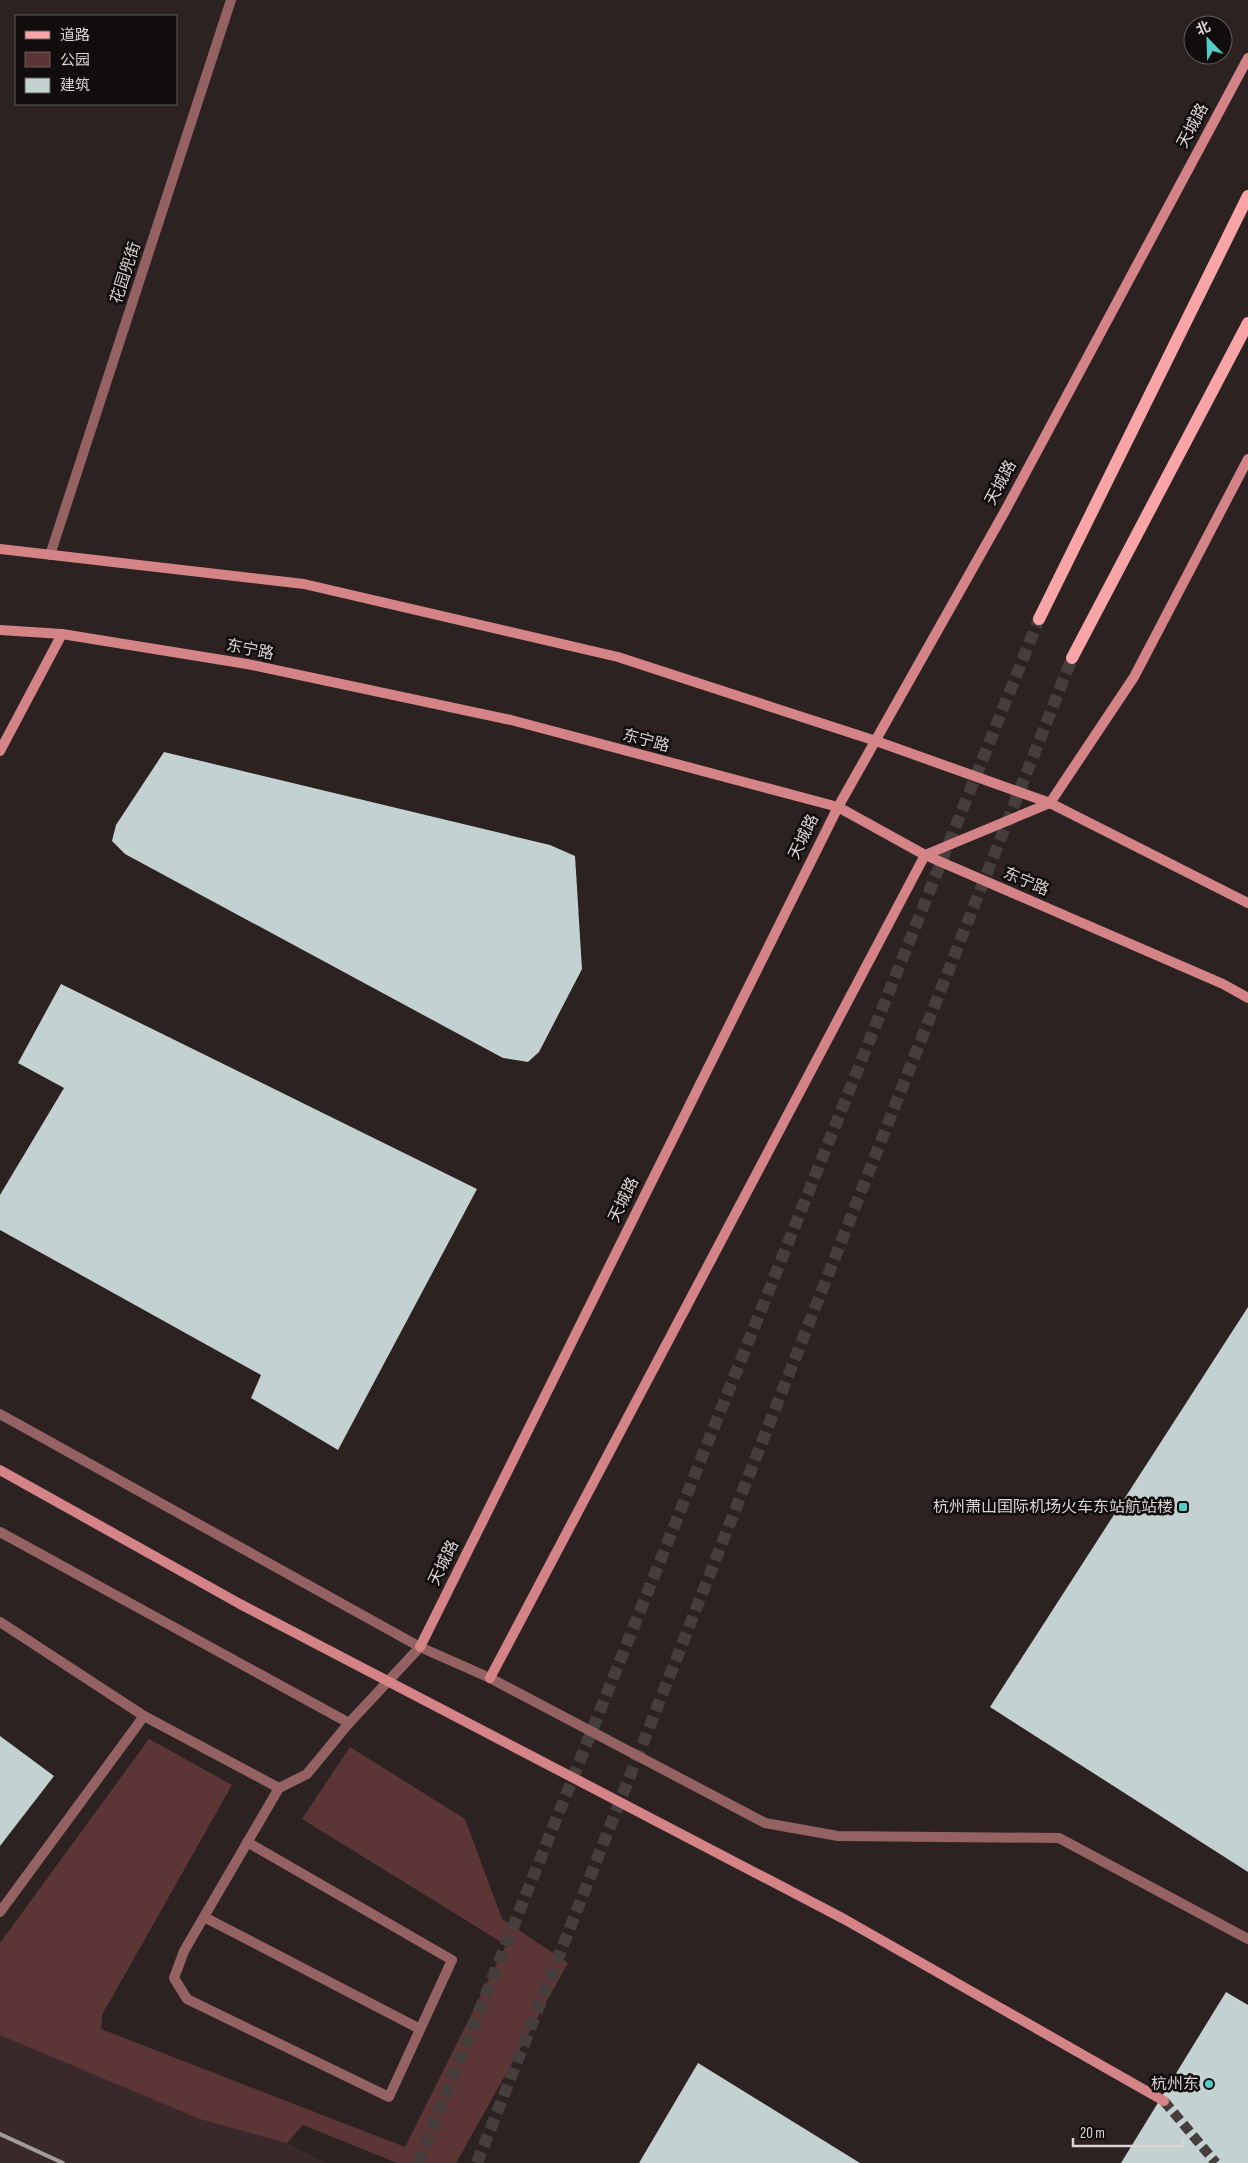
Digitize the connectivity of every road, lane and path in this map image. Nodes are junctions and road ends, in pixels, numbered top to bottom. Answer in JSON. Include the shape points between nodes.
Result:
{"nodes":[{"id":1,"x":232,"y":0,"type":"edge"},
{"id":2,"x":1248,"y":58,"type":"edge"},
{"id":3,"x":1248,"y":196,"type":"edge"},
{"id":4,"x":1248,"y":323,"type":"edge"},
{"id":5,"x":1248,"y":459,"type":"edge"},
{"id":6,"x":0,"y":549,"type":"edge"},
{"id":7,"x":50,"y":555,"type":"junction"},
{"id":8,"x":1039,"y":620,"type":"tunnel mouth"},
{"id":9,"x":0,"y":630,"type":"edge"},
{"id":10,"x":62,"y":634,"type":"junction"},
{"id":11,"x":1072,"y":658,"type":"tunnel mouth"},
{"id":12,"x":876,"y":741,"type":"junction"},
{"id":13,"x":0,"y":751,"type":"edge"},
{"id":14,"x":1050,"y":803,"type":"junction"},
{"id":15,"x":838,"y":807,"type":"junction"},
{"id":16,"x":925,"y":855,"type":"junction"},
{"id":17,"x":1248,"y":903,"type":"edge"},
{"id":18,"x":1248,"y":998,"type":"edge"},
{"id":19,"x":0,"y":1414,"type":"edge"},
{"id":20,"x":0,"y":1470,"type":"edge"},
{"id":21,"x":0,"y":1532,"type":"edge"},
{"id":22,"x":0,"y":1622,"type":"edge"},
{"id":23,"x":420,"y":1647,"type":"junction"},
{"id":24,"x":490,"y":1678,"type":"junction"},
{"id":25,"x":144,"y":1716,"type":"junction"},
{"id":26,"x":349,"y":1723,"type":"junction"},
{"id":27,"x":279,"y":1788,"type":"junction"},
{"id":28,"x":248,"y":1842,"type":"junction"},
{"id":29,"x":0,"y":1912,"type":"edge"},
{"id":30,"x":204,"y":1917,"type":"junction"},
{"id":31,"x":1248,"y":1939,"type":"edge"},
{"id":32,"x":420,"y":2029,"type":"junction"},
{"id":33,"x":1164,"y":2101,"type":"tunnel mouth"}],
"edges":[{"from":1,"to":7,"type":"street","name":"花园兜街"},
{"from":2,"to":12,"type":"main road","name":"天城路","via":[[1005,511]]},
{"from":3,"to":8,"type":"main road"},
{"from":4,"to":11,"type":"main road"},
{"from":5,"to":14,"type":"main road","via":[[1134,677]]},
{"from":6,"to":7,"type":"main road"},
{"from":7,"to":12,"type":"main road","via":[[304,584],[618,658]]},
{"from":9,"to":10,"type":"main road","name":"东宁路"},
{"from":10,"to":13,"type":"main road"},
{"from":10,"to":15,"type":"main road","name":"东宁路","via":[[247,664],[511,720]]},
{"from":12,"to":14,"type":"main road"},
{"from":12,"to":15,"type":"main road","name":"天城路"},
{"from":14,"to":16,"type":"main road"},
{"from":14,"to":17,"type":"main road"},
{"from":15,"to":16,"type":"main road","name":"东宁路"},
{"from":15,"to":23,"type":"main road","name":"天城路"},
{"from":16,"to":18,"type":"main road","name":"东宁路","via":[[1214,980]]},
{"from":16,"to":24,"type":"main road"},
{"from":19,"to":23,"type":"street"},
{"from":20,"to":33,"type":"main road","bridge":true,"via":[[240,1604],[844,1918]]},
{"from":21,"to":26,"type":"street"},
{"from":22,"to":25,"type":"street"},
{"from":23,"to":24,"type":"street"},
{"from":23,"to":26,"type":"street"},
{"from":24,"to":31,"type":"street","via":[[765,1822],[838,1836],[1059,1838]]},
{"from":25,"to":27,"type":"street"},
{"from":25,"to":29,"type":"street"},
{"from":26,"to":27,"type":"street","via":[[307,1774]]},
{"from":27,"to":28,"type":"street"},
{"from":28,"to":30,"type":"street"},
{"from":28,"to":32,"type":"street","via":[[452,1960]]},
{"from":30,"to":32,"type":"street"},
{"from":30,"to":32,"type":"street","via":[[184,1951],[174,1978],[187,1999],[389,2098]]}]}
